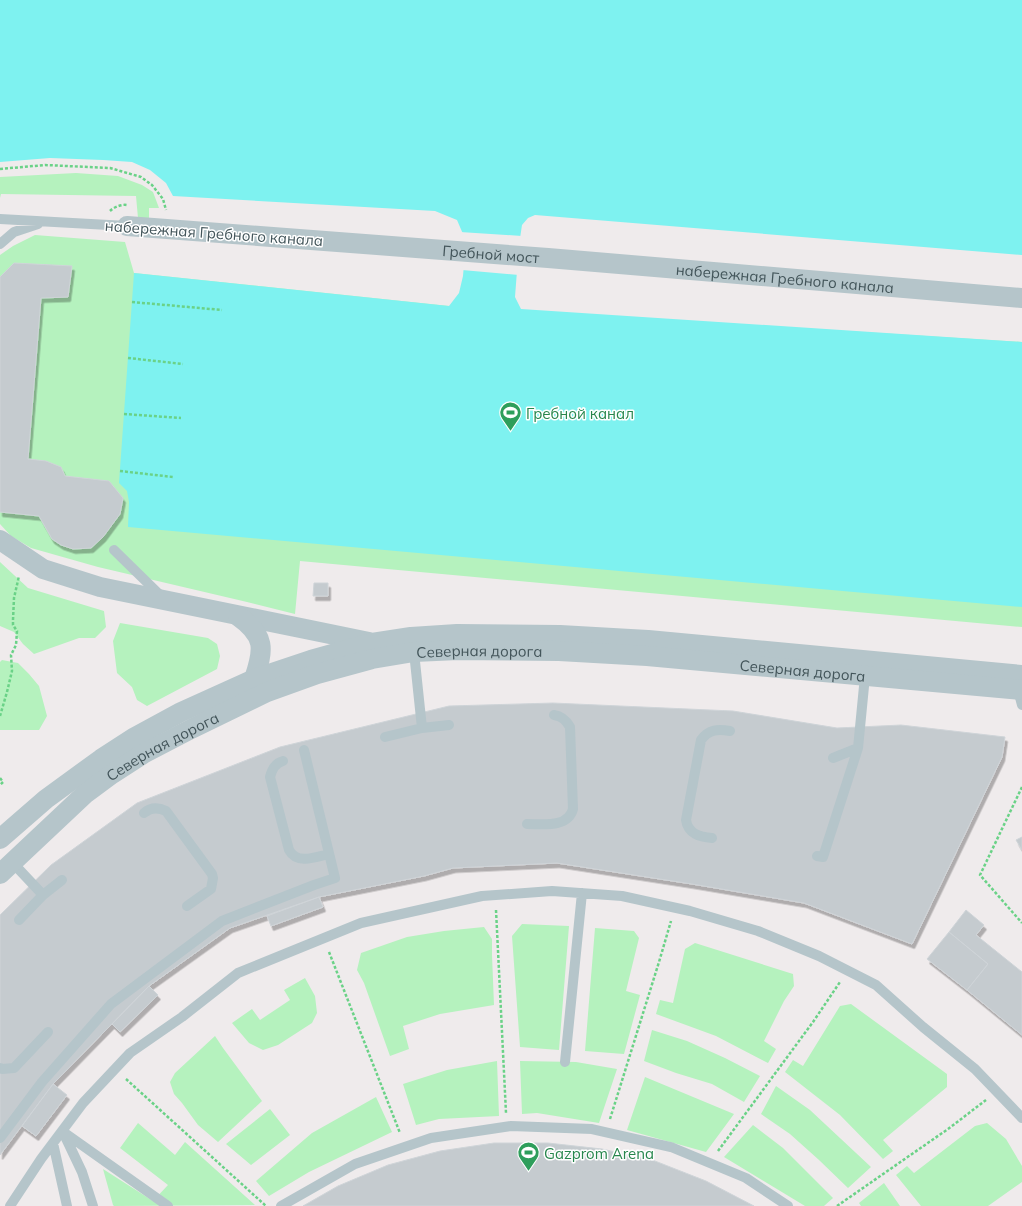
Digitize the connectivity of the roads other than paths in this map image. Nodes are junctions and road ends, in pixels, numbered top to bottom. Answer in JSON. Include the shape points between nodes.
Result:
{"nodes":[{"id":1,"x":0,"y":219,"type":"edge"},
{"id":2,"x":43,"y":222,"type":"junction"},
{"id":3,"x":127,"y":226,"type":"joint"},
{"id":4,"x":0,"y":244,"type":"edge"},
{"id":5,"x":434,"y":250,"type":"joint"},
{"id":6,"x":548,"y":258,"type":"joint"},
{"id":7,"x":1022,"y":298,"type":"edge"},
{"id":8,"x":0,"y":540,"type":"edge"},
{"id":9,"x":114,"y":550,"type":"dead end"},
{"id":10,"x":166,"y":600,"type":"junction"},
{"id":11,"x":236,"y":615,"type":"junction"},
{"id":12,"x":376,"y":650,"type":"junction"},
{"id":13,"x":414,"y":652,"type":"junction"},
{"id":14,"x":865,"y":676,"type":"junction"},
{"id":15,"x":258,"y":687,"type":"junction"},
{"id":16,"x":1021,"y":690,"type":"edge"},
{"id":17,"x":554,"y":715,"type":"dead end"},
{"id":18,"x":449,"y":725,"type":"dead end"},
{"id":19,"x":422,"y":728,"type":"junction"},
{"id":20,"x":725,"y":730,"type":"dead end"},
{"id":21,"x":385,"y":737,"type":"dead end"},
{"id":22,"x":858,"y":748,"type":"junction"},
{"id":23,"x":304,"y":750,"type":"dead end"},
{"id":24,"x":832,"y":758,"type":"dead end"},
{"id":25,"x":282,"y":761,"type":"dead end"},
{"id":26,"x":146,"y":811,"type":"dead end"},
{"id":27,"x":527,"y":824,"type":"dead end"},
{"id":28,"x":2,"y":834,"type":"edge"},
{"id":29,"x":712,"y":838,"type":"dead end"},
{"id":30,"x":329,"y":854,"type":"junction"},
{"id":31,"x":817,"y":856,"type":"dead end"},
{"id":32,"x":11,"y":863,"type":"edge"},
{"id":33,"x":62,"y":880,"type":"dead end"},
{"id":34,"x":582,"y":893,"type":"junction"},
{"id":35,"x":43,"y":895,"type":"junction"},
{"id":36,"x":187,"y":906,"type":"dead end"},
{"id":37,"x":19,"y":920,"type":"dead end"},
{"id":38,"x":48,"y":1032,"type":"dead end"},
{"id":39,"x":565,"y":1062,"type":"dead end"},
{"id":40,"x":0,"y":1068,"type":"edge"},
{"id":41,"x":1022,"y":1118,"type":"edge"},
{"id":42,"x":62,"y":1131,"type":"junction"},
{"id":43,"x":0,"y":1138,"type":"edge"},
{"id":44,"x":53,"y":1143,"type":"junction"},
{"id":45,"x":10,"y":1206,"type":"edge"},
{"id":46,"x":67,"y":1206,"type":"edge"},
{"id":47,"x":93,"y":1206,"type":"edge"},
{"id":48,"x":168,"y":1206,"type":"edge"},
{"id":49,"x":281,"y":1206,"type":"edge"},
{"id":50,"x":788,"y":1206,"type":"edge"}],
"edges":[{"from":1,"to":2,"type":"lane"},
{"from":2,"to":3,"type":"lane","name":"набережная Гребного канала"},
{"from":2,"to":4,"type":"lane","name":"набережная Гребного канала","via":[[14,232]]},
{"from":3,"to":5,"type":"street","name":"набережная Гребного канала"},
{"from":5,"to":6,"type":"street","name":"Гребной мост"},
{"from":6,"to":7,"type":"street","name":"набережная Гребного канала"},
{"from":8,"to":10,"type":"street","via":[[43,569],[100,587]]},
{"from":9,"to":10,"type":"lane"},
{"from":10,"to":11,"type":"street"},
{"from":11,"to":12,"type":"street"},
{"from":11,"to":15,"type":"street","via":[[249,624],[257,634],[262,647]]},
{"from":12,"to":13,"type":"street","name":"Северная дорога"},
{"from":12,"to":15,"type":"street","name":"Северная дорога","via":[[311,660]]},
{"from":12,"to":16,"type":"street","name":"Северная дорога","via":[[411,637],[457,634],[560,635],[648,640]]},
{"from":13,"to":14,"type":"street","name":"Северная дорога","via":[[458,650],[646,656]]},
{"from":13,"to":19,"type":"lane"},
{"from":14,"to":16,"type":"street","name":"Северная дорога"},
{"from":14,"to":22,"type":"lane"},
{"from":15,"to":28,"type":"street","name":"Северная дорога","via":[[181,712],[135,738],[101,759]]},
{"from":15,"to":32,"type":"street","name":"Северная дорога","via":[[112,774],[85,794]]},
{"from":17,"to":27,"type":"lane","via":[[560,716],[570,727],[572,814],[564,822]]},
{"from":18,"to":19,"type":"lane"},
{"from":19,"to":21,"type":"lane"},
{"from":20,"to":29,"type":"lane","via":[[713,730],[701,740],[686,820],[694,834]]},
{"from":22,"to":24,"type":"lane"},
{"from":22,"to":31,"type":"lane","via":[[823,857]]},
{"from":23,"to":30,"type":"lane"},
{"from":25,"to":30,"type":"lane","via":[[277,763],[270,777],[288,850],[301,859]]},
{"from":26,"to":36,"type":"lane","via":[[152,808],[166,811],[212,874],[211,889]]},
{"from":28,"to":32,"type":"street"},
{"from":30,"to":43,"type":"lane","via":[[335,878],[222,921],[111,1004],[42,1082]]},
{"from":32,"to":35,"type":"lane"},
{"from":33,"to":35,"type":"lane"},
{"from":34,"to":39,"type":"lane"},
{"from":34,"to":41,"type":"lane","via":[[622,896],[758,931],[819,956],[876,984],[923,1027],[975,1068]]},
{"from":34,"to":42,"type":"lane","via":[[552,891],[482,896],[361,923],[238,973],[182,1017],[130,1053],[83,1103]]},
{"from":35,"to":37,"type":"lane"},
{"from":38,"to":40,"type":"lane","via":[[14,1068]]},
{"from":42,"to":44,"type":"lane"},
{"from":42,"to":47,"type":"lane","via":[[82,1172]]},
{"from":42,"to":48,"type":"lane"},
{"from":44,"to":45,"type":"lane"},
{"from":44,"to":46,"type":"lane"},
{"from":49,"to":50,"type":"lane","via":[[355,1164],[432,1138],[507,1127],[592,1129],[671,1147],[746,1178]]}]}
